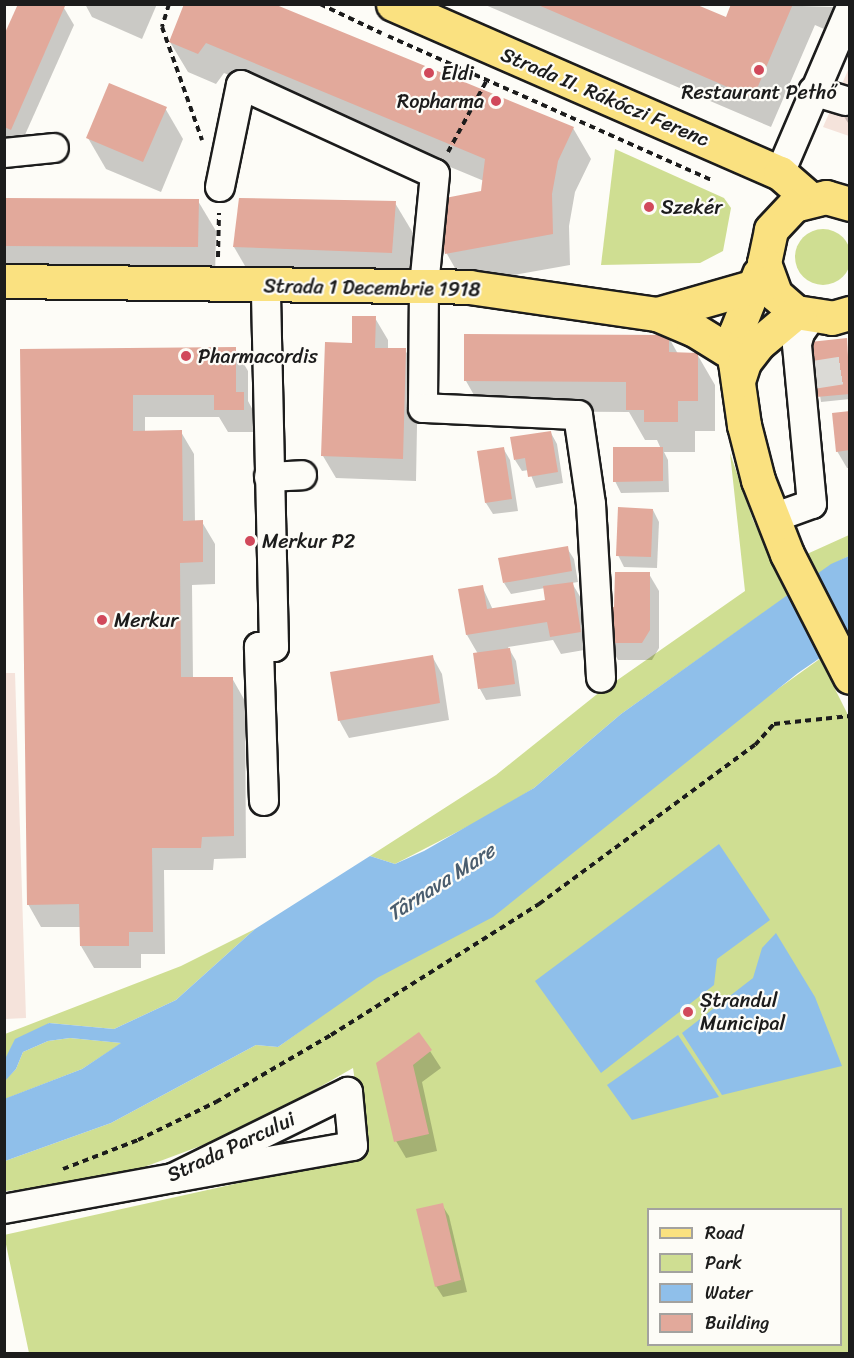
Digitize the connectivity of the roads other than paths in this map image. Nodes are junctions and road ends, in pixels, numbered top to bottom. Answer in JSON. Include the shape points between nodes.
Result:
{"nodes":[{"id":1,"x":393,"y":4,"type":"edge"},
{"id":2,"x":849,"y":10,"type":"edge"},
{"id":3,"x":813,"y":91,"type":"junction"},
{"id":4,"x":846,"y":101,"type":"dead end"},
{"id":5,"x":798,"y":129,"type":"junction"},
{"id":6,"x":54,"y":148,"type":"dead end"},
{"id":7,"x":4,"y":153,"type":"edge"},
{"id":8,"x":780,"y":173,"type":"junction"},
{"id":9,"x":220,"y":188,"type":"road end"},
{"id":10,"x":810,"y":199,"type":"junction"},
{"id":11,"x":849,"y":204,"type":"edge"},
{"id":12,"x":762,"y":278,"type":"junction"},
{"id":13,"x":4,"y":281,"type":"edge"},
{"id":14,"x":266,"y":286,"type":"junction"},
{"id":15,"x":424,"y":287,"type":"junction"},
{"id":16,"x":849,"y":313,"type":"edge"},
{"id":17,"x":657,"y":314,"type":"junction"},
{"id":18,"x":803,"y":314,"type":"junction"},
{"id":19,"x":736,"y":368,"type":"junction"},
{"id":20,"x":302,"y":475,"type":"dead end"},
{"id":21,"x":269,"y":477,"type":"junction"},
{"id":22,"x":773,"y":518,"type":"junction"},
{"id":23,"x":849,"y":677,"type":"edge"},
{"id":24,"x":601,"y":678,"type":"dead end"},
{"id":25,"x":264,"y":801,"type":"dead end"},
{"id":26,"x":173,"y":1178,"type":"junction"},
{"id":27,"x":4,"y":1209,"type":"edge"}],
"edges":[{"from":1,"to":8,"type":"main road","name":"Strada II. Rákóczi Ferenc","via":[[494,67]]},
{"from":2,"to":3,"type":"street"},
{"from":3,"to":4,"type":"street"},
{"from":3,"to":5,"type":"street"},
{"from":5,"to":8,"type":"street"},
{"from":5,"to":10,"type":"street","via":[[800,164]]},
{"from":6,"to":7,"type":"street"},
{"from":8,"to":10,"type":"main road","name":"Strada II. Rákóczi Ferenc"},
{"from":9,"to":15,"type":"street","via":[[241,85],[435,174]]},
{"from":10,"to":11,"type":"main road","via":[[826,197]]},
{"from":10,"to":12,"type":"main road","via":[[788,210],[771,230]]},
{"from":12,"to":17,"type":"main road","name":"Strada 1 Decembrie 1918"},
{"from":12,"to":18,"type":"main road","via":[[785,304]]},
{"from":12,"to":19,"type":"main road","via":[[740,315]]},
{"from":13,"to":14,"type":"main road","name":"Strada 1 Decembrie 1918"},
{"from":14,"to":15,"type":"main road","name":"Strada 1 Decembrie 1918"},
{"from":14,"to":21,"type":"street"},
{"from":15,"to":17,"type":"main road","name":"Strada 1 Decembrie 1918","via":[[469,287]]},
{"from":15,"to":24,"type":"street","via":[[423,408],[578,415],[591,504]]},
{"from":16,"to":18,"type":"main road","via":[[832,318]]},
{"from":17,"to":19,"type":"main road","via":[[693,329]]},
{"from":18,"to":19,"type":"main road","via":[[758,344]]},
{"from":18,"to":22,"type":"street","via":[[800,333],[812,504]]},
{"from":19,"to":22,"type":"main road","via":[[758,480]]},
{"from":20,"to":21,"type":"street"},
{"from":21,"to":25,"type":"street","via":[[274,647],[259,648]]},
{"from":22,"to":23,"type":"main road"},
{"from":26,"to":26,"type":"street","name":"Strada Parcului","via":[[348,1092],[353,1146]]},
{"from":26,"to":27,"type":"street","name":"Strada Parcului","via":[[39,1206]]}]}
